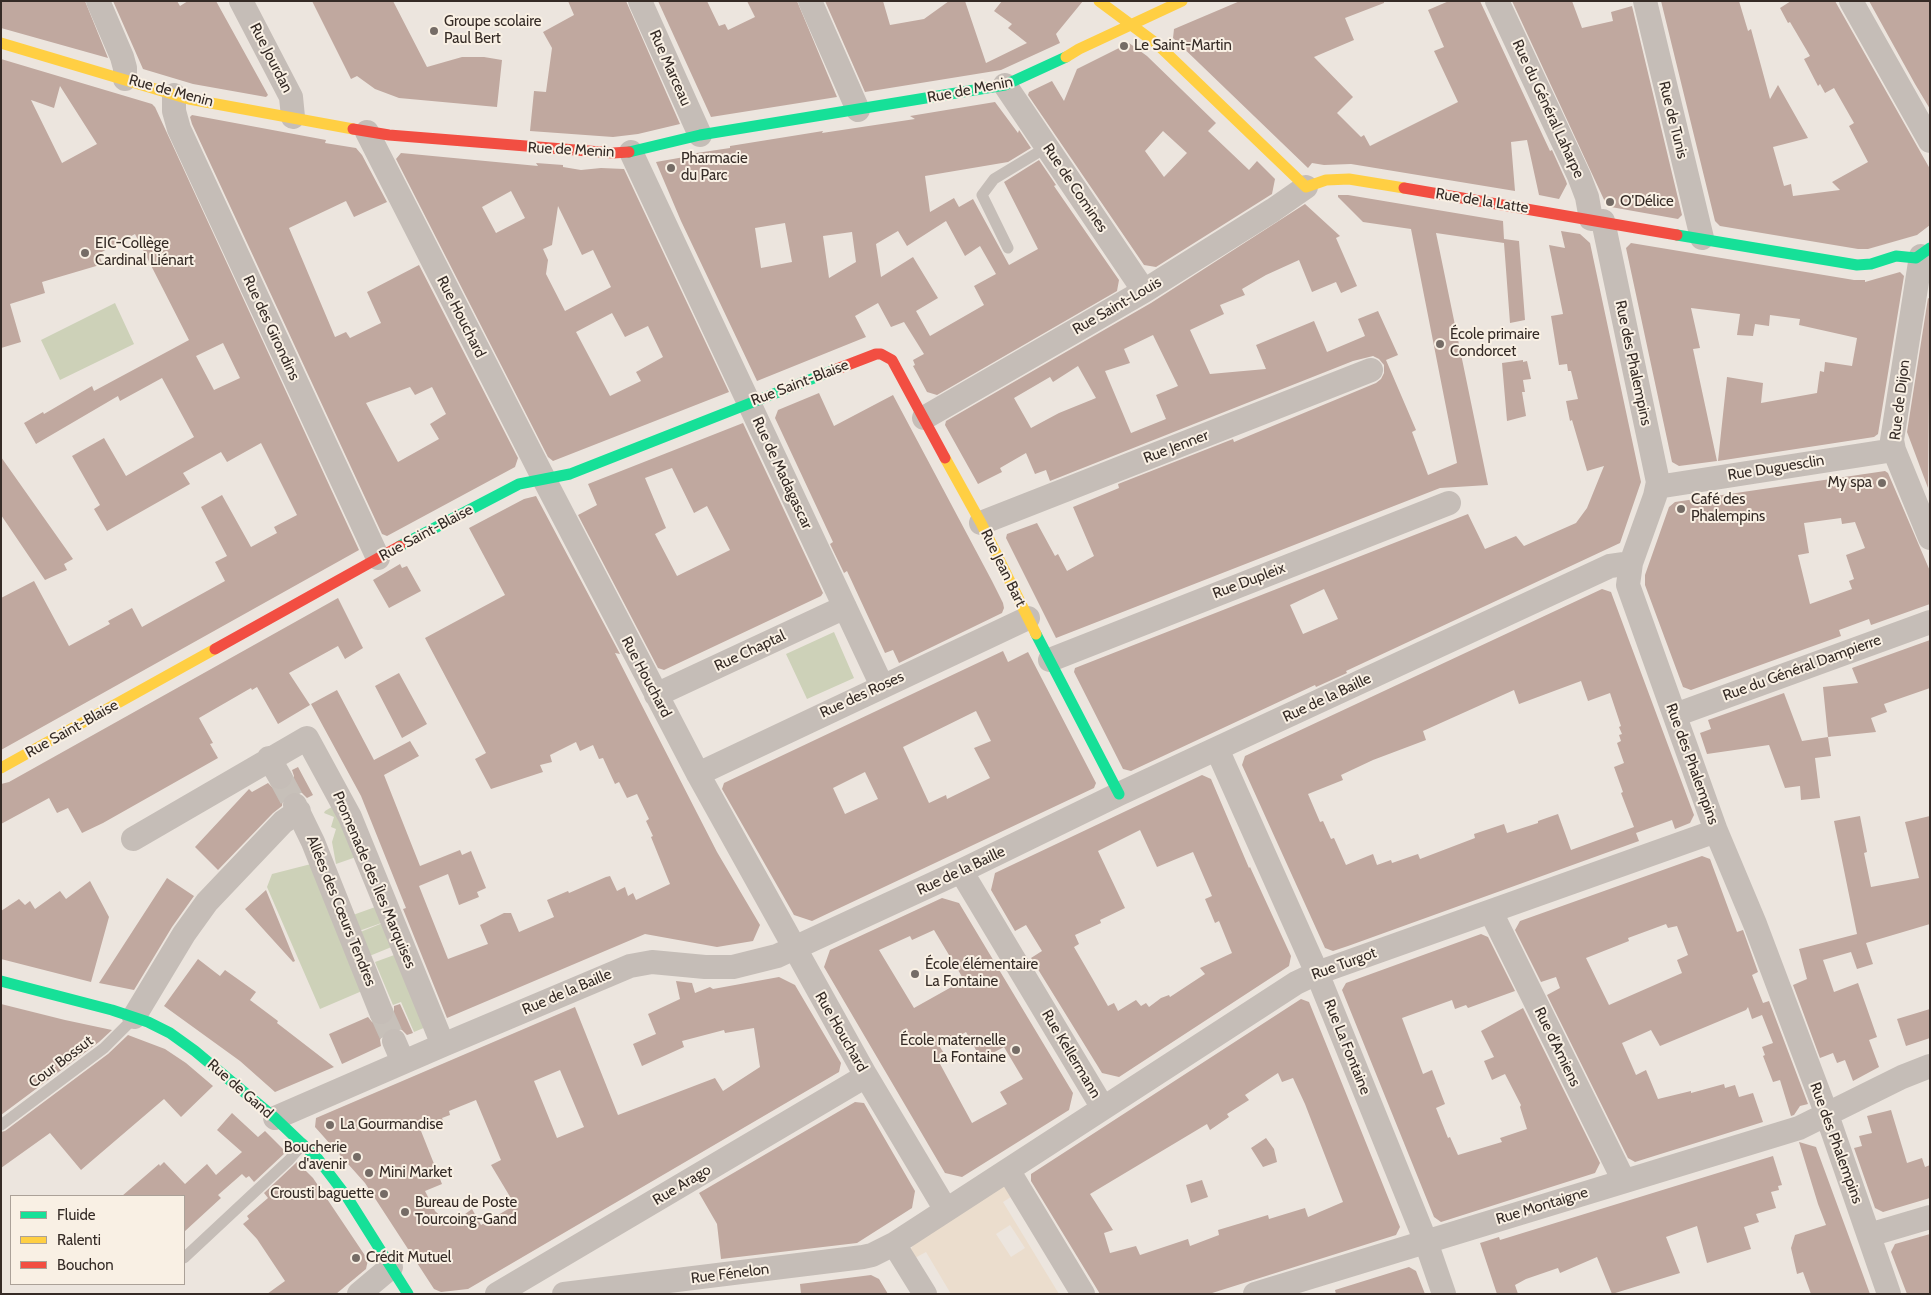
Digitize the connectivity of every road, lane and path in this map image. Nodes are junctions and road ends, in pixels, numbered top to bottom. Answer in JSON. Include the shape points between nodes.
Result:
{"nodes":[{"id":1,"x":98,"y":1,"type":"edge"},
{"id":2,"x":241,"y":1,"type":"edge"},
{"id":3,"x":640,"y":1,"type":"edge"},
{"id":4,"x":810,"y":1,"type":"edge"},
{"id":5,"x":1099,"y":1,"type":"edge"},
{"id":6,"x":1182,"y":1,"type":"edge"},
{"id":7,"x":1497,"y":1,"type":"edge"},
{"id":8,"x":1644,"y":1,"type":"edge"},
{"id":9,"x":1851,"y":1,"type":"edge"},
{"id":10,"x":1133,"y":25,"type":"junction"},
{"id":11,"x":1,"y":43,"type":"edge"},
{"id":12,"x":125,"y":79,"type":"junction"},
{"id":13,"x":1005,"y":85,"type":"junction"},
{"id":14,"x":174,"y":95,"type":"junction"},
{"id":15,"x":858,"y":110,"type":"junction"},
{"id":16,"x":293,"y":117,"type":"junction"},
{"id":17,"x":367,"y":132,"type":"junction"},
{"id":18,"x":700,"y":135,"type":"junction"},
{"id":19,"x":1930,"y":141,"type":"edge"},
{"id":20,"x":1047,"y":147,"type":"junction"},
{"id":21,"x":631,"y":152,"type":"junction"},
{"id":22,"x":1306,"y":187,"type":"junction"},
{"id":23,"x":1597,"y":220,"type":"junction"},
{"id":24,"x":1702,"y":238,"type":"junction"},
{"id":25,"x":1008,"y":248,"type":"dead end"},
{"id":26,"x":1925,"y":252,"type":"edge"},
{"id":27,"x":1144,"y":291,"type":"junction"},
{"id":28,"x":876,"y":354,"type":"joint"},
{"id":29,"x":1371,"y":370,"type":"dead end"},
{"id":30,"x":749,"y":402,"type":"junction"},
{"id":31,"x":924,"y":418,"type":"junction"},
{"id":32,"x":1894,"y":450,"type":"junction"},
{"id":33,"x":544,"y":480,"type":"junction"},
{"id":34,"x":1657,"y":487,"type":"junction"},
{"id":35,"x":1449,"y":503,"type":"dead end"},
{"id":36,"x":981,"y":523,"type":"junction"},
{"id":37,"x":1930,"y":538,"type":"edge"},
{"id":38,"x":378,"y":558,"type":"junction"},
{"id":39,"x":1631,"y":563,"type":"junction"},
{"id":40,"x":845,"y":607,"type":"junction"},
{"id":41,"x":1028,"y":618,"type":"junction"},
{"id":42,"x":1930,"y":622,"type":"edge"},
{"id":43,"x":1050,"y":660,"type":"junction"},
{"id":44,"x":882,"y":686,"type":"junction"},
{"id":45,"x":656,"y":695,"type":"junction"},
{"id":46,"x":1675,"y":715,"type":"junction"},
{"id":47,"x":1217,"y":749,"type":"junction"},
{"id":48,"x":1,"y":768,"type":"edge"},
{"id":49,"x":698,"y":774,"type":"junction"},
{"id":50,"x":1119,"y":794,"type":"junction"},
{"id":51,"x":1716,"y":831,"type":"junction"},
{"id":52,"x":133,"y":839,"type":"dead end"},
{"id":53,"x":961,"y":872,"type":"junction"},
{"id":54,"x":1491,"y":912,"type":"junction"},
{"id":55,"x":794,"y":949,"type":"junction"},
{"id":56,"x":1317,"y":973,"type":"junction"},
{"id":57,"x":1,"y":981,"type":"edge"},
{"id":58,"x":381,"y":1012,"type":"tunnel mouth"},
{"id":59,"x":134,"y":1017,"type":"junction"},
{"id":60,"x":443,"y":1044,"type":"junction"},
{"id":61,"x":1930,"y":1066,"type":"edge"},
{"id":62,"x":866,"y":1076,"type":"junction"},
{"id":63,"x":1103,"y":1108,"type":"junction"},
{"id":64,"x":1827,"y":1116,"type":"junction"},
{"id":65,"x":275,"y":1118,"type":"junction"},
{"id":66,"x":1,"y":1125,"type":"edge"},
{"id":67,"x":303,"y":1144,"type":"junction"},
{"id":68,"x":1008,"y":1170,"type":"junction"},
{"id":69,"x":1624,"y":1181,"type":"junction"},
{"id":70,"x":946,"y":1210,"type":"junction"},
{"id":71,"x":1930,"y":1217,"type":"edge"},
{"id":72,"x":1869,"y":1236,"type":"junction"},
{"id":73,"x":1426,"y":1242,"type":"junction"},
{"id":74,"x":894,"y":1244,"type":"junction"},
{"id":75,"x":185,"y":1257,"type":"edge"},
{"id":76,"x":391,"y":1267,"type":"junction"},
{"id":77,"x":359,"y":1294,"type":"edge"},
{"id":78,"x":408,"y":1294,"type":"edge"},
{"id":79,"x":497,"y":1294,"type":"edge"},
{"id":80,"x":564,"y":1294,"type":"edge"},
{"id":81,"x":925,"y":1294,"type":"edge"},
{"id":82,"x":1083,"y":1294,"type":"edge"},
{"id":83,"x":1255,"y":1294,"type":"edge"},
{"id":84,"x":1444,"y":1294,"type":"edge"},
{"id":85,"x":1889,"y":1294,"type":"edge"}],
"edges":[{"from":1,"to":12,"type":"street","via":[[122,57]]},
{"from":2,"to":16,"type":"street","name":"Rue Jourdan","via":[[291,97]]},
{"from":3,"to":18,"type":"street","name":"Rue Marceau"},
{"from":4,"to":15,"type":"street"},
{"from":5,"to":10,"type":"street"},
{"from":6,"to":10,"type":"street","name":"Rue de Menin"},
{"from":7,"to":23,"type":"street","name":"Rue du Général Laharpe"},
{"from":8,"to":24,"type":"street","name":"Rue de Tunis"},
{"from":9,"to":19,"type":"street"},
{"from":10,"to":13,"type":"street","name":"Rue de Menin"},
{"from":10,"to":22,"type":"street","via":[[1157,44]]},
{"from":11,"to":12,"type":"street","name":"Rue de Menin"},
{"from":12,"to":14,"type":"street","name":"Rue de Menin"},
{"from":13,"to":15,"type":"street","name":"Rue de Menin"},
{"from":13,"to":20,"type":"street","name":"Rue de Comines"},
{"from":14,"to":16,"type":"street","name":"Rue de Menin"},
{"from":14,"to":38,"type":"street","name":"Rue des Girondins","via":[[179,129]]},
{"from":15,"to":18,"type":"street","name":"Rue de Menin"},
{"from":16,"to":17,"type":"street","name":"Rue de Menin"},
{"from":17,"to":21,"type":"street","name":"Rue de Menin","via":[[601,153]]},
{"from":17,"to":33,"type":"street","name":"Rue Houchard"},
{"from":18,"to":21,"type":"street","name":"Rue de Menin"},
{"from":20,"to":25,"type":"lane","via":[[994,179],[982,195]]},
{"from":20,"to":27,"type":"street","name":"Rue de Comines"},
{"from":21,"to":30,"type":"street","name":"Rue de Madagascar"},
{"from":22,"to":23,"type":"street","name":"Rue de la Latte","via":[[1326,180],[1349,179]]},
{"from":22,"to":27,"type":"street","name":"Rue Saint-Louis"},
{"from":23,"to":24,"type":"street","name":"Rue de la Latte"},
{"from":23,"to":34,"type":"street","name":"Rue des Phalempins","via":[[1656,471]]},
{"from":24,"to":26,"type":"street","name":"Rue de la Latte","via":[[1857,265],[1896,256],[1916,258]]},
{"from":26,"to":32,"type":"street","name":"Rue de Dijon","via":[[1893,431]]},
{"from":27,"to":31,"type":"street","name":"Rue Saint-Louis"},
{"from":28,"to":30,"type":"street","name":"Rue Saint-Blaise"},
{"from":28,"to":31,"type":"street","name":"Rue Jean Bart","via":[[892,360]]},
{"from":29,"to":36,"type":"street","name":"Rue Jenner"},
{"from":30,"to":33,"type":"street","name":"Rue Saint-Blaise","via":[[570,474]]},
{"from":30,"to":40,"type":"street","name":"Rue de Madagascar"},
{"from":31,"to":36,"type":"street","name":"Rue Jean Bart"},
{"from":32,"to":34,"type":"street","name":"Rue Duguesclin"},
{"from":32,"to":37,"type":"street","name":"Rue de Dijon"},
{"from":33,"to":38,"type":"street","name":"Rue Saint-Blaise","via":[[519,484]]},
{"from":33,"to":45,"type":"street","name":"Rue Houchard"},
{"from":34,"to":39,"type":"street","name":"Rue des Phalempins"},
{"from":35,"to":43,"type":"street","name":"Rue Dupleix"},
{"from":36,"to":41,"type":"street","name":"Rue Jean Bart"},
{"from":38,"to":48,"type":"street","name":"Rue Saint-Blaise"},
{"from":39,"to":46,"type":"street","name":"Rue des Phalempins","via":[[1627,580],[1630,594]]},
{"from":39,"to":47,"type":"street","name":"Rue de la Baille","via":[[1610,566]]},
{"from":40,"to":44,"type":"street","name":"Rue de Madagascar"},
{"from":40,"to":45,"type":"street","name":"Rue Chaptal"},
{"from":41,"to":43,"type":"street","name":"Rue Jean Bart"},
{"from":41,"to":44,"type":"street","name":"Rue des Roses"},
{"from":42,"to":46,"type":"street","name":"Rue du Général Dampierre"},
{"from":43,"to":50,"type":"street","name":"Rue Jean Bart"},
{"from":44,"to":49,"type":"street","name":"Rue des Roses"},
{"from":45,"to":49,"type":"street","name":"Rue Houchard"},
{"from":46,"to":51,"type":"street","name":"Rue des Phalempins"},
{"from":47,"to":50,"type":"street","name":"Rue de la Baille"},
{"from":47,"to":56,"type":"street","name":"Rue La Fontaine"},
{"from":49,"to":55,"type":"street","name":"Rue Houchard"},
{"from":50,"to":53,"type":"street","name":"Rue de la Baille"},
{"from":51,"to":54,"type":"street","name":"Rue Turgot"},
{"from":51,"to":64,"type":"street","name":"Rue des Phalempins","via":[[1755,924]]},
{"from":52,"to":60,"type":"street","name":"Promenade des Îles Marquises","via":[[275,768],[308,738],[350,817]]},
{"from":53,"to":55,"type":"street","name":"Rue de la Baille"},
{"from":53,"to":63,"type":"street","name":"Rue Kellermann"},
{"from":54,"to":56,"type":"street","name":"Rue Turgot"},
{"from":54,"to":69,"type":"street","name":"Rue d'Amiens"},
{"from":55,"to":60,"type":"street","name":"Rue de la Baille","via":[[734,967],[652,962],[630,966]]},
{"from":55,"to":62,"type":"street","name":"Rue Houchard"},
{"from":56,"to":63,"type":"street","name":"Rue Turgot","via":[[1296,983]]},
{"from":56,"to":73,"type":"street","name":"Rue La Fontaine"},
{"from":57,"to":59,"type":"street","name":"Rue de Gand"},
{"from":58,"to":59,"type":"street","name":"Allées des Cœurs Tendres","via":[[297,808],[202,909]]},
{"from":59,"to":65,"type":"street","name":"Rue de Gand","via":[[195,1050]]},
{"from":59,"to":66,"type":"lane","name":"Cour Bossut","via":[[104,1048]]},
{"from":60,"to":65,"type":"street","name":"Rue de la Baille","via":[[399,1051]]},
{"from":61,"to":64,"type":"street","name":"Rue Montaigne"},
{"from":62,"to":70,"type":"street","name":"Rue Houchard"},
{"from":62,"to":79,"type":"street","name":"Rue Arago"},
{"from":63,"to":68,"type":"street","name":"Rue Turgot"},
{"from":64,"to":69,"type":"street","name":"Rue Montaigne","via":[[1799,1128]]},
{"from":64,"to":72,"type":"street","name":"Rue des Phalempins"},
{"from":65,"to":67,"type":"street","name":"Rue de Gand"},
{"from":67,"to":75,"type":"lane"},
{"from":67,"to":76,"type":"street","name":"Rue de Gand","via":[[338,1183]]},
{"from":68,"to":70,"type":"street","name":"Rue Turgot"},
{"from":68,"to":82,"type":"street"},
{"from":69,"to":73,"type":"street","name":"Rue Montaigne"},
{"from":70,"to":74,"type":"street","name":"Rue Fénelon"},
{"from":71,"to":72,"type":"street"},
{"from":72,"to":85,"type":"street","name":"Rue des Phalempins"},
{"from":73,"to":83,"type":"street","name":"Rue Montaigne"},
{"from":73,"to":84,"type":"street","name":"Rue La Fontaine"},
{"from":74,"to":80,"type":"street","name":"Rue Fénelon","via":[[863,1257]]},
{"from":74,"to":81,"type":"street"},
{"from":76,"to":77,"type":"street"},
{"from":76,"to":78,"type":"street","name":"Rue de Gand"}]}
